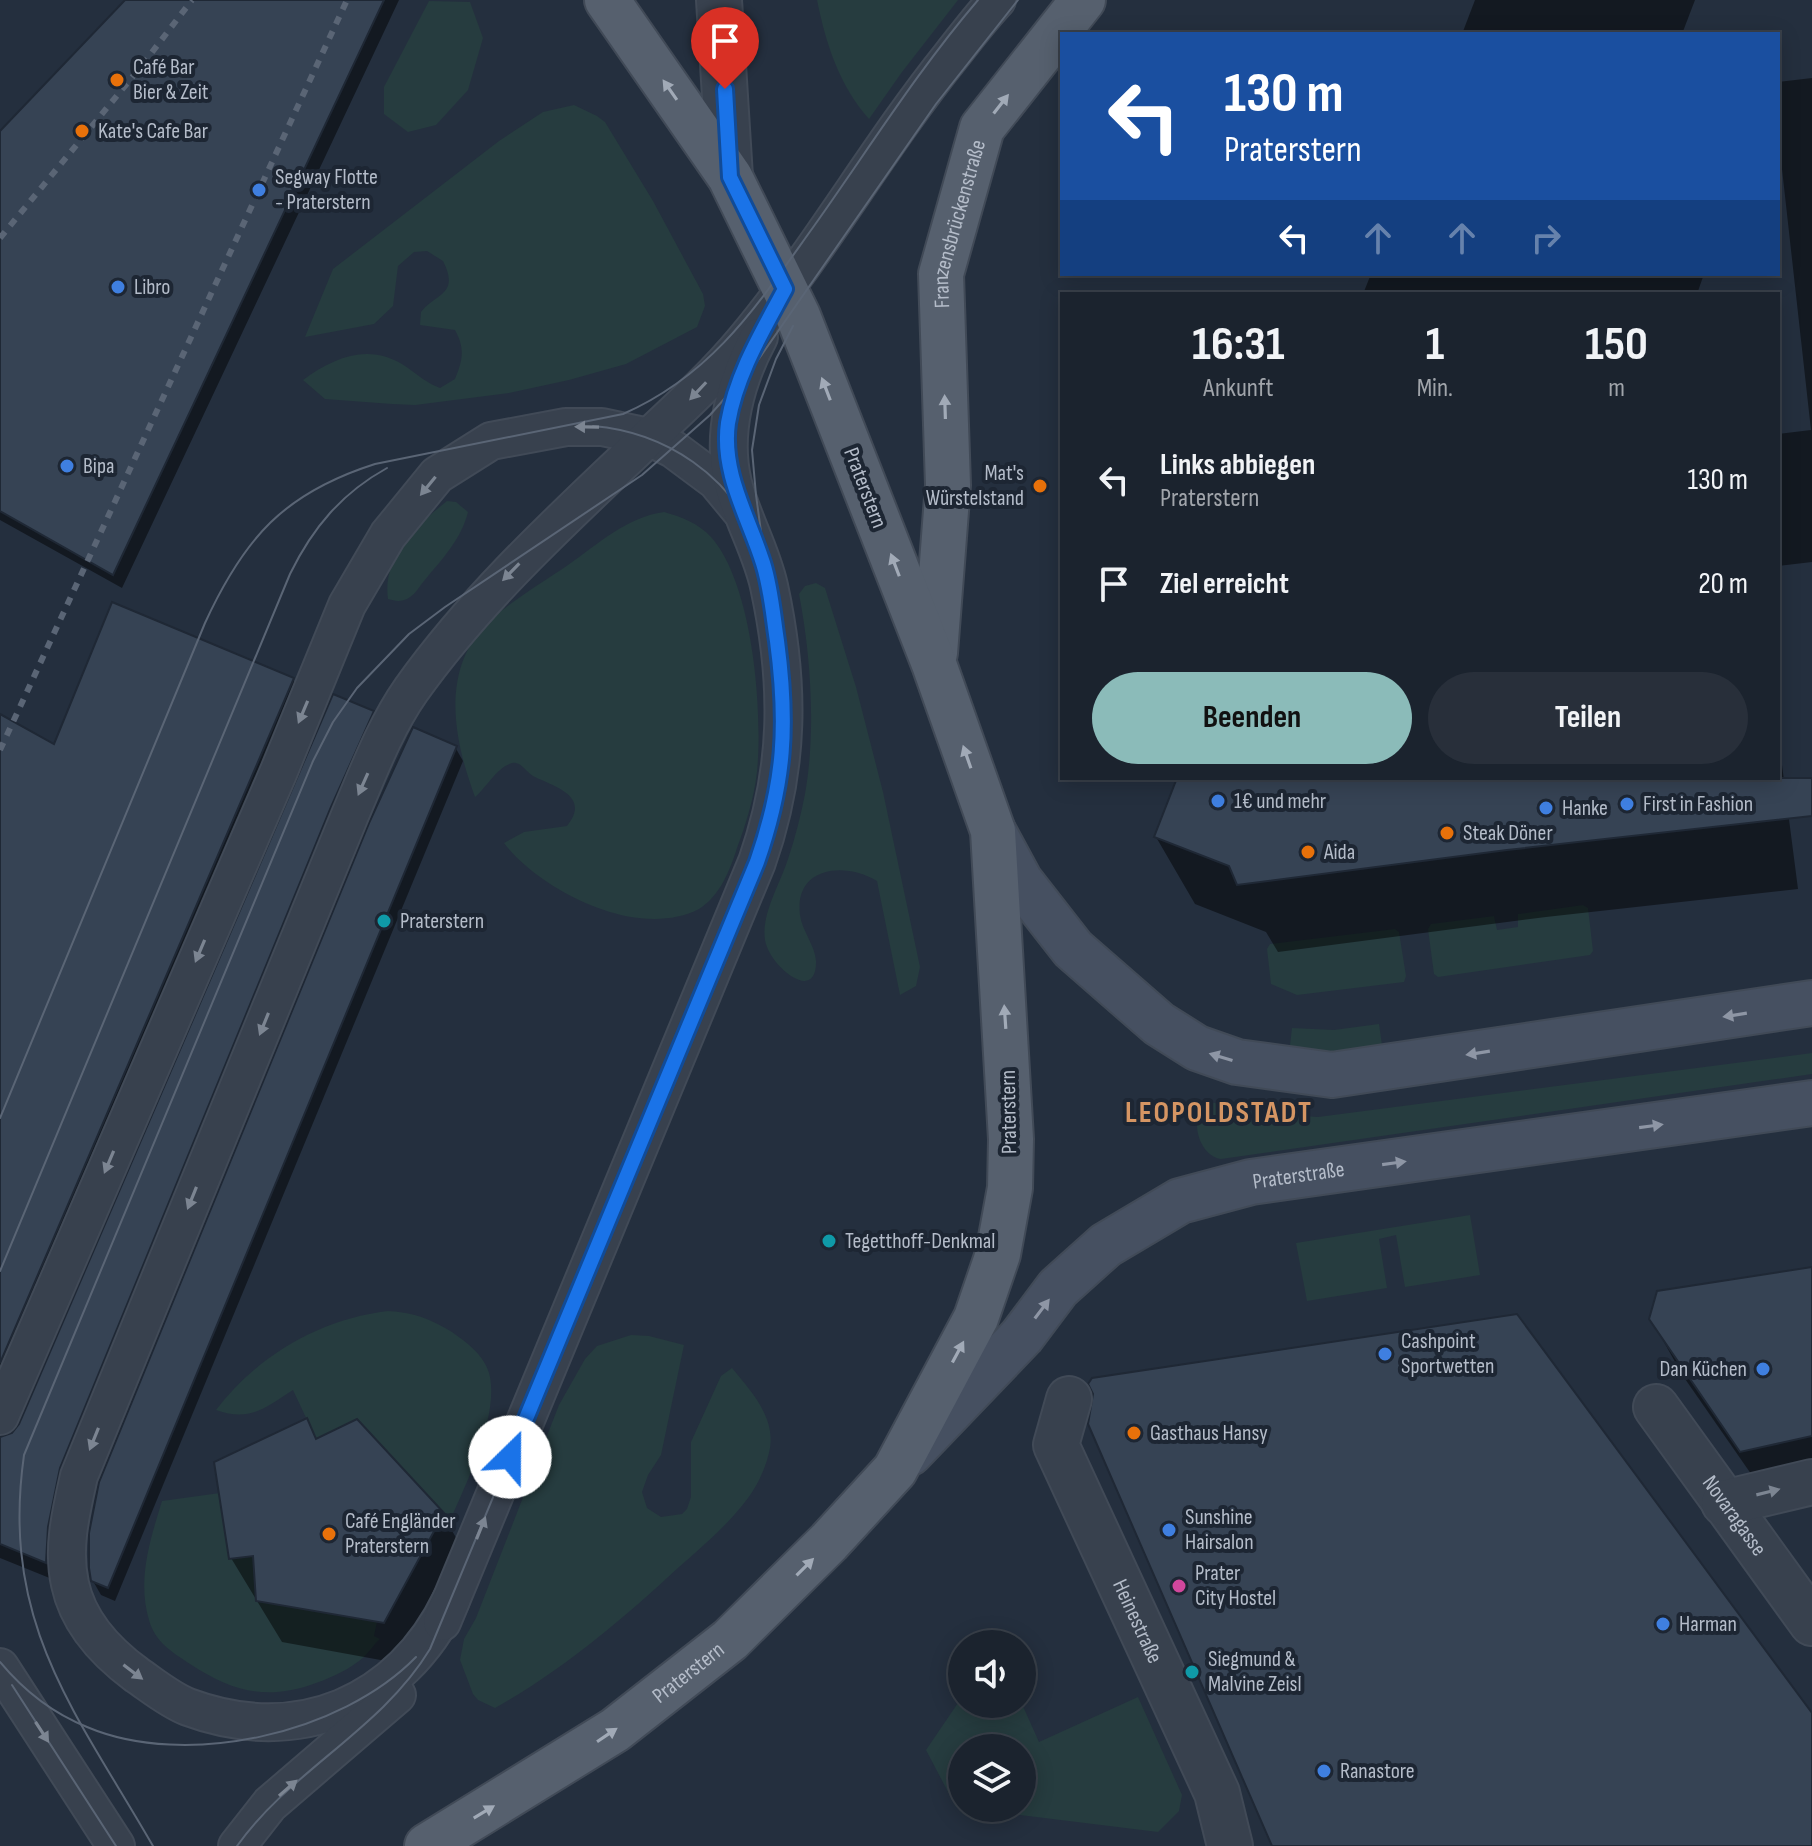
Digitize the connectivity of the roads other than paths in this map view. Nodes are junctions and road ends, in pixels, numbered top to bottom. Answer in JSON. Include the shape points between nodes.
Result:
{"nodes":[{"id":1,"x":607,"y":0,"type":"edge"},
{"id":2,"x":719,"y":0,"type":"edge"},
{"id":3,"x":997,"y":0,"type":"edge"},
{"id":4,"x":1083,"y":0,"type":"edge"},
{"id":5,"x":730,"y":177,"type":"junction"},
{"id":6,"x":785,"y":289,"type":"junction"},
{"id":7,"x":649,"y":437,"type":"junction"},
{"id":8,"x":745,"y":517,"type":"junction"},
{"id":9,"x":934,"y":664,"type":"junction"},
{"id":10,"x":993,"y":831,"type":"junction"},
{"id":11,"x":1812,"y":1003,"type":"edge"},
{"id":12,"x":1812,"y":1103,"type":"edge"},
{"id":13,"x":1069,"y":1399,"type":"dead end"},
{"id":14,"x":1656,"y":1407,"type":"dead end"},
{"id":15,"x":0,"y":1416,"type":"edge"},
{"id":16,"x":895,"y":1470,"type":"junction"},
{"id":17,"x":1812,"y":1482,"type":"edge"},
{"id":18,"x":1724,"y":1503,"type":"junction"},
{"id":19,"x":451,"y":1600,"type":"junction"},
{"id":20,"x":1812,"y":1623,"type":"edge"},
{"id":21,"x":0,"y":1667,"type":"edge"},
{"id":22,"x":116,"y":1846,"type":"edge"},
{"id":23,"x":237,"y":1846,"type":"edge"},
{"id":24,"x":427,"y":1846,"type":"edge"},
{"id":25,"x":1230,"y":1846,"type":"edge"}],
"edges":[{"from":5,"to":1,"type":"main road","name":"Praterstern","one_way":true},
{"from":2,"to":5,"type":"street","name":"Praterstern"},
{"from":3,"to":6,"type":"lane","via":[[900,122]]},
{"from":9,"to":4,"type":"main road","name":"Franzensbrückenstraße","one_way":true,"via":[[948,485],[941,274],[982,128]]},
{"from":5,"to":6,"type":"main road","name":"Praterstern"},
{"from":6,"to":7,"type":"lane","one_way":true,"via":[[744,341]]},
{"from":6,"to":8,"type":"lane","via":[[750,353],[728,424],[733,482]]},
{"from":9,"to":6,"type":"main road","name":"Praterstern","one_way":true},
{"from":7,"to":8,"type":"lane","via":[[716,481]]},
{"from":7,"to":15,"type":"lane","one_way":true,"via":[[584,426],[491,441],[437,475],[388,535],[347,605]]},
{"from":7,"to":19,"type":"lane","one_way":true,"via":[[473,610],[409,692],[350,815],[134,1339],[79,1476],[67,1534],[70,1585],[84,1620],[115,1658],[187,1707],[241,1721],[301,1721],[367,1697],[417,1656]]},
{"from":19,"to":8,"type":"lane","one_way":true,"via":[[757,862],[773,812],[783,756],[784,701],[770,588]]},
{"from":10,"to":9,"type":"main road","name":"Praterstern","one_way":true},
{"from":11,"to":10,"type":"main road","one_way":true,"via":[[1332,1075],[1237,1062],[1197,1048],[1159,1024],[1073,949],[1020,881]]},
{"from":16,"to":10,"type":"main road","name":"Praterstern","one_way":true,"via":[[976,1318],[998,1254],[1010,1188],[1011,1094]]},
{"from":16,"to":12,"type":"main road","name":"Praterstraße","one_way":true,"via":[[1022,1336],[1058,1288],[1106,1245],[1180,1201],[1251,1182]]},
{"from":13,"to":25,"type":"street","name":"Heinestraße","via":[[1056,1445],[1217,1793]]},
{"from":14,"to":18,"type":"street","name":"Novaragasse"},
{"from":24,"to":16,"type":"main road","name":"Praterstern","one_way":true,"via":[[615,1730],[730,1640]]},
{"from":18,"to":17,"type":"street","one_way":true},
{"from":18,"to":20,"type":"street","name":"Novaragasse"},
{"from":23,"to":19,"type":"lane","one_way":true,"via":[[270,1804],[401,1691],[430,1649]]},
{"from":21,"to":22,"type":"lane","one_way":true}]}
